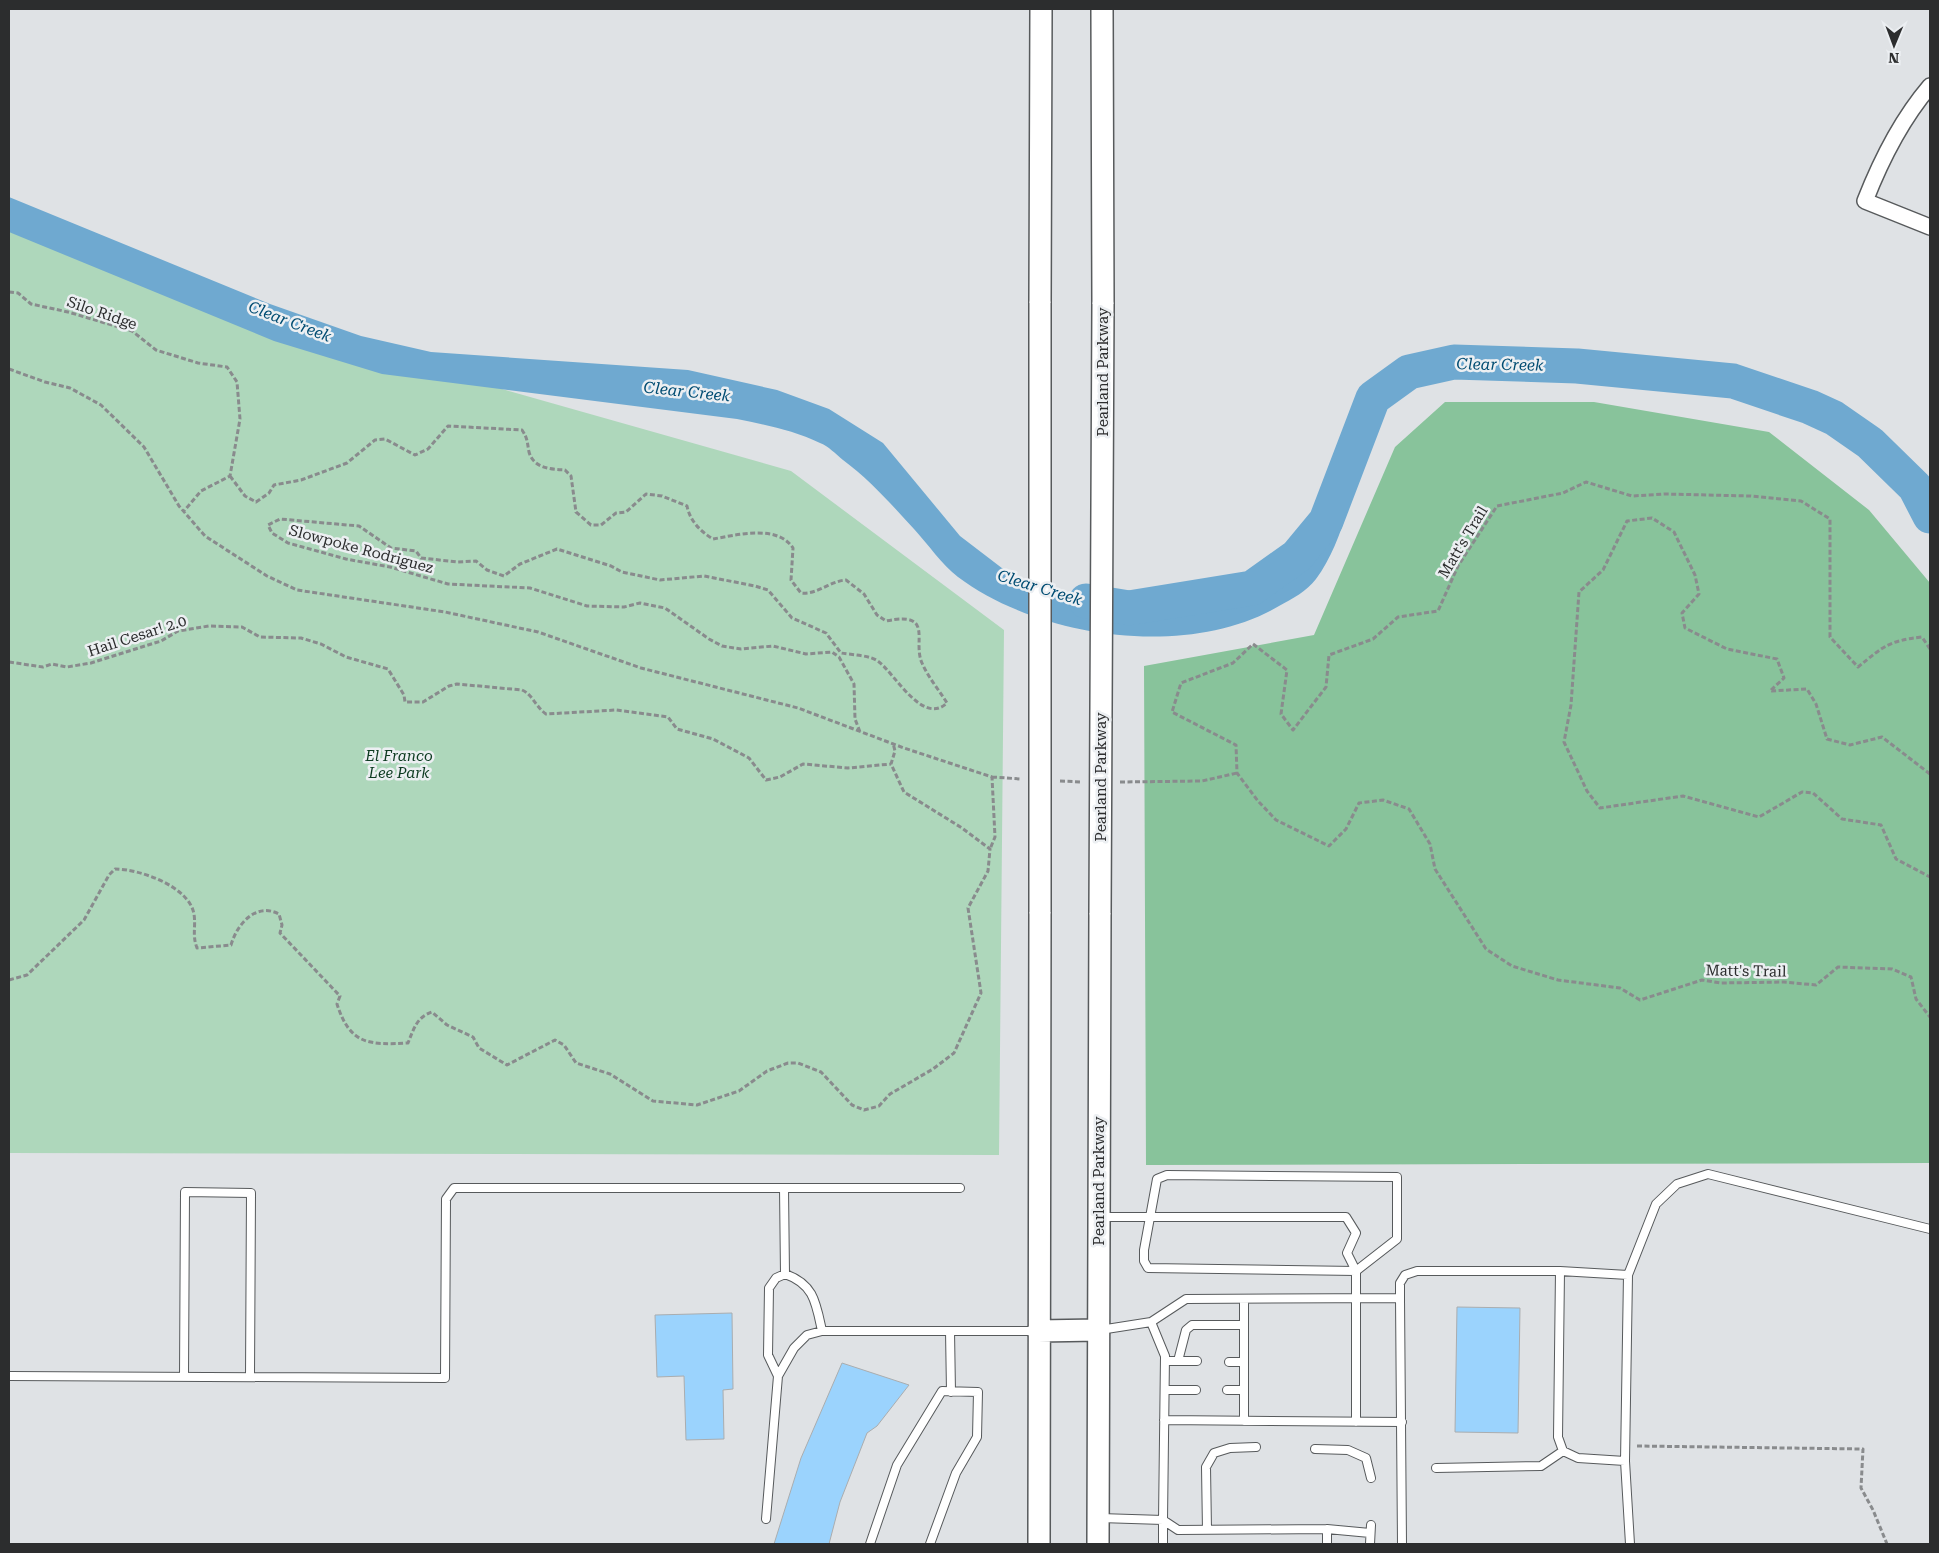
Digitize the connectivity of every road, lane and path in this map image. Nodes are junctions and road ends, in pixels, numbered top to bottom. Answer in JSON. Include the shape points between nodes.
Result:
{"nodes":[{"id":1,"x":1041,"y":9,"type":"edge"},
{"id":2,"x":1102,"y":9,"type":"edge"},
{"id":3,"x":1930,"y":86,"type":"edge"},
{"id":4,"x":1930,"y":228,"type":"edge"},
{"id":5,"x":9,"y":292,"type":"edge"},
{"id":6,"x":9,"y":369,"type":"edge"},
{"id":7,"x":230,"y":476,"type":"junction"},
{"id":8,"x":184,"y":511,"type":"junction"},
{"id":9,"x":1930,"y":649,"type":"edge"},
{"id":10,"x":9,"y":662,"type":"edge"},
{"id":11,"x":860,"y":732,"type":"junction"},
{"id":12,"x":893,"y":743,"type":"junction"},
{"id":13,"x":891,"y":764,"type":"junction"},
{"id":14,"x":1930,"y":774,"type":"edge"},
{"id":15,"x":990,"y":849,"type":"junction"},
{"id":16,"x":1930,"y":877,"type":"edge"},
{"id":17,"x":9,"y":980,"type":"edge"},
{"id":18,"x":1930,"y":1017,"type":"edge"},
{"id":19,"x":784,"y":1188,"type":"junction"},
{"id":20,"x":960,"y":1188,"type":"dead end"},
{"id":21,"x":1150,"y":1216,"type":"junction"},
{"id":22,"x":1098,"y":1218,"type":"junction"},
{"id":23,"x":1930,"y":1229,"type":"edge"},
{"id":24,"x":1356,"y":1271,"type":"junction"},
{"id":25,"x":1560,"y":1271,"type":"junction"},
{"id":26,"x":785,"y":1274,"type":"junction"},
{"id":27,"x":1628,"y":1275,"type":"junction"},
{"id":28,"x":1357,"y":1298,"type":"junction"},
{"id":29,"x":1400,"y":1298,"type":"junction"},
{"id":30,"x":1244,"y":1299,"type":"junction"},
{"id":31,"x":1150,"y":1322,"type":"junction"},
{"id":32,"x":1244,"y":1325,"type":"junction"},
{"id":33,"x":1098,"y":1330,"type":"junction"},
{"id":34,"x":822,"y":1331,"type":"junction"},
{"id":35,"x":950,"y":1331,"type":"junction"},
{"id":36,"x":1038,"y":1331,"type":"junction"},
{"id":37,"x":1165,"y":1361,"type":"junction"},
{"id":38,"x":1178,"y":1361,"type":"junction"},
{"id":39,"x":1197,"y":1361,"type":"dead end"},
{"id":40,"x":1229,"y":1362,"type":"dead end"},
{"id":41,"x":1244,"y":1362,"type":"junction"},
{"id":42,"x":9,"y":1376,"type":"edge"},
{"id":43,"x":778,"y":1376,"type":"junction"},
{"id":44,"x":184,"y":1377,"type":"junction"},
{"id":45,"x":250,"y":1377,"type":"junction"},
{"id":46,"x":1165,"y":1390,"type":"junction"},
{"id":47,"x":1196,"y":1390,"type":"dead end"},
{"id":48,"x":1227,"y":1390,"type":"dead end"},
{"id":49,"x":1244,"y":1390,"type":"junction"},
{"id":50,"x":951,"y":1392,"type":"junction"},
{"id":51,"x":1164,"y":1420,"type":"junction"},
{"id":52,"x":1244,"y":1421,"type":"junction"},
{"id":53,"x":1356,"y":1422,"type":"junction"},
{"id":54,"x":1402,"y":1422,"type":"junction"},
{"id":55,"x":1625,"y":1445,"type":"junction"},
{"id":56,"x":1256,"y":1447,"type":"dead end"},
{"id":57,"x":1315,"y":1449,"type":"dead end"},
{"id":58,"x":1563,"y":1451,"type":"junction"},
{"id":59,"x":1625,"y":1461,"type":"junction"},
{"id":60,"x":1436,"y":1468,"type":"dead end"},
{"id":61,"x":1371,"y":1478,"type":"dead end"},
{"id":62,"x":1098,"y":1518,"type":"junction"},
{"id":63,"x":766,"y":1519,"type":"dead end"},
{"id":64,"x":1163,"y":1520,"type":"junction"},
{"id":65,"x":1327,"y":1529,"type":"junction"},
{"id":66,"x":1207,"y":1530,"type":"junction"},
{"id":67,"x":870,"y":1544,"type":"edge"},
{"id":68,"x":930,"y":1544,"type":"edge"},
{"id":69,"x":1039,"y":1544,"type":"edge"},
{"id":70,"x":1098,"y":1544,"type":"edge"},
{"id":71,"x":1163,"y":1544,"type":"edge"},
{"id":72,"x":1327,"y":1544,"type":"edge"},
{"id":73,"x":1370,"y":1544,"type":"edge"},
{"id":74,"x":1402,"y":1544,"type":"edge"},
{"id":75,"x":1630,"y":1544,"type":"edge"},
{"id":76,"x":1887,"y":1544,"type":"edge"}],
"edges":[{"from":1,"to":36,"type":"main road","bridge":true},
{"from":2,"to":22,"type":"main road","name":"Pearland Parkway","bridge":true},
{"from":3,"to":4,"type":"street","via":[[1901,125],[1878,168],[1865,202]]},
{"from":5,"to":7,"type":"path","name":"Silo Ridge","via":[[18,293],[31,304],[132,331],[156,350],[198,363],[227,367],[237,382],[240,419]]},
{"from":6,"to":8,"type":"path","via":[[70,388],[101,405],[144,447]]},
{"from":7,"to":8,"type":"path","via":[[201,491]]},
{"from":7,"to":11,"type":"path","name":"Slowpoke Rodriguez","via":[[245,496],[256,502],[274,485],[301,480],[347,462],[375,440],[385,439],[415,455],[428,449],[448,426],[522,430],[529,440],[529,453],[535,462],[546,469],[565,470],[571,476],[576,512],[591,525],[601,525],[616,513],[626,512],[646,494],[662,496],[687,506],[688,515],[702,533],[713,539],[751,533],[784,538],[793,548],[791,580],[801,593],[809,594],[836,581],[846,580],[864,594],[877,615],[886,621],[902,618],[915,624],[920,631],[921,661],[947,703],[937,709],[926,708],[904,690],[878,660],[842,653],[826,633],[792,618],[768,590],[755,586],[704,576],[660,580],[622,572],[557,549],[520,564],[504,576],[487,570],[476,561],[420,558],[416,551],[391,548],[359,526],[280,519],[268,525],[272,533],[288,543],[346,559],[390,566],[448,584],[530,588],[587,606],[624,607],[640,603],[665,608],[722,646],[741,649],[773,646],[806,654],[832,652],[840,657],[854,684],[855,719]]},
{"from":8,"to":11,"type":"path","via":[[210,540],[297,590],[445,612],[538,632],[641,668],[798,708]]},
{"from":9,"to":18,"type":"path","name":"Matt's Trail","via":[[1922,637],[1898,640],[1885,646],[1858,668],[1830,637],[1830,519],[1801,501],[1750,496],[1632,496],[1586,482],[1564,493],[1497,506],[1458,566],[1438,611],[1398,616],[1374,639],[1329,655],[1326,687],[1293,730],[1280,714],[1287,670],[1253,644],[1233,663],[1181,683],[1172,712],[1236,745],[1237,773],[1258,801],[1276,820],[1328,846],[1346,828],[1359,803],[1383,800],[1409,809],[1430,844],[1435,868],[1486,949],[1512,966],[1558,980],[1620,988],[1640,1000],[1702,980],[1816,985],[1838,967],[1892,969],[1911,977],[1916,999]]},
{"from":10,"to":13,"type":"path","name":"Hail Cesar! 2.0","via":[[67,667],[91,663],[161,641],[178,631],[209,626],[242,627],[260,637],[301,638],[388,670],[405,702],[423,702],[457,684],[522,690],[529,693],[536,707],[546,714],[616,710],[668,717],[678,728],[712,739],[749,758],[766,780],[780,777],[803,764],[848,768]]},
{"from":11,"to":12,"type":"path"},
{"from":12,"to":13,"type":"path","via":[[895,751]]},
{"from":12,"to":15,"type":"path","via":[[992,777],[996,837]]},
{"from":13,"to":15,"type":"path","via":[[904,792]]},
{"from":14,"to":16,"type":"path","via":[[1882,737],[1850,745],[1827,739],[1808,689],[1770,691],[1784,678],[1777,659],[1727,649],[1685,628],[1682,613],[1699,594],[1695,575],[1674,532],[1652,518],[1627,521],[1603,570],[1579,592],[1571,705],[1564,742],[1587,791],[1600,808],[1683,796],[1759,817],[1802,792],[1813,794],[1842,819],[1881,825],[1896,859]]},
{"from":15,"to":17,"type":"path","via":[[988,871],[968,908],[981,993],[954,1053],[890,1094],[879,1106],[864,1110],[852,1105],[821,1072],[798,1063],[767,1071],[739,1091],[697,1105],[653,1101],[610,1074],[576,1063],[564,1045],[555,1040],[507,1064],[479,1048],[473,1037],[447,1025],[432,1012],[422,1015],[408,1043],[383,1045],[362,1039],[351,1034],[343,1023],[337,1004],[340,996],[280,933],[279,914],[271,910],[252,914],[233,937],[231,945],[197,948],[193,936],[194,913],[186,901],[172,885],[130,869],[115,869],[84,920],[27,974]]},
{"from":19,"to":20,"type":"lane"},
{"from":19,"to":26,"type":"lane"},
{"from":19,"to":45,"type":"lane","via":[[454,1188],[446,1198],[445,1378]]},
{"from":21,"to":22,"type":"lane"},
{"from":21,"to":24,"type":"lane","via":[[1346,1217],[1356,1234],[1347,1253]]},
{"from":21,"to":24,"type":"lane","via":[[1144,1261],[1148,1268]]},
{"from":21,"to":24,"type":"lane","via":[[1157,1180],[1167,1175],[1397,1177],[1397,1239]]},
{"from":22,"to":33,"type":"main road","name":"Pearland Parkway"},
{"from":23,"to":27,"type":"lane","via":[[1708,1174],[1677,1184],[1656,1204]]},
{"from":24,"to":28,"type":"lane"},
{"from":25,"to":27,"type":"lane"},
{"from":25,"to":29,"type":"lane","via":[[1417,1271],[1405,1275],[1400,1282]]},
{"from":25,"to":58,"type":"lane","via":[[1557,1401],[1558,1437]]},
{"from":26,"to":34,"type":"lane","via":[[808,1287]]},
{"from":26,"to":43,"type":"lane","via":[[776,1278],[769,1288],[768,1355]]},
{"from":27,"to":55,"type":"lane"},
{"from":28,"to":29,"type":"lane"},
{"from":28,"to":30,"type":"lane"},
{"from":28,"to":53,"type":"lane"},
{"from":29,"to":54,"type":"lane"},
{"from":30,"to":31,"type":"lane","via":[[1186,1300]]},
{"from":30,"to":32,"type":"lane"},
{"from":31,"to":33,"type":"lane"},
{"from":31,"to":37,"type":"lane"},
{"from":32,"to":38,"type":"lane","via":[[1192,1325],[1186,1330]]},
{"from":32,"to":41,"type":"lane"},
{"from":33,"to":36,"type":"main road"},
{"from":33,"to":62,"type":"main road","name":"Pearland Parkway"},
{"from":34,"to":35,"type":"lane"},
{"from":34,"to":43,"type":"lane","via":[[806,1335],[794,1348]]},
{"from":35,"to":36,"type":"lane"},
{"from":35,"to":50,"type":"lane"},
{"from":36,"to":69,"type":"main road"},
{"from":37,"to":38,"type":"lane"},
{"from":37,"to":46,"type":"lane"},
{"from":38,"to":39,"type":"lane"},
{"from":40,"to":41,"type":"lane"},
{"from":41,"to":49,"type":"lane"},
{"from":42,"to":44,"type":"lane"},
{"from":43,"to":63,"type":"lane"},
{"from":44,"to":45,"type":"lane"},
{"from":44,"to":45,"type":"lane","via":[[185,1192],[251,1193]]},
{"from":46,"to":47,"type":"lane"},
{"from":46,"to":51,"type":"lane"},
{"from":48,"to":49,"type":"lane"},
{"from":49,"to":52,"type":"lane"},
{"from":50,"to":67,"type":"lane","via":[[942,1392],[897,1465]]},
{"from":50,"to":68,"type":"lane","via":[[978,1392],[977,1438],[956,1473]]},
{"from":51,"to":52,"type":"lane"},
{"from":51,"to":64,"type":"lane"},
{"from":52,"to":53,"type":"lane"},
{"from":53,"to":54,"type":"lane"},
{"from":54,"to":74,"type":"lane"},
{"from":55,"to":59,"type":"lane"},
{"from":55,"to":76,"type":"path","via":[[1863,1450],[1861,1488]]},
{"from":56,"to":66,"type":"lane","via":[[1230,1448],[1214,1453],[1206,1467]]},
{"from":57,"to":61,"type":"lane","via":[[1348,1450],[1366,1458]]},
{"from":58,"to":59,"type":"lane","via":[[1578,1458]]},
{"from":58,"to":60,"type":"lane","via":[[1541,1466]]},
{"from":59,"to":75,"type":"lane"},
{"from":62,"to":64,"type":"lane"},
{"from":62,"to":70,"type":"main road","name":"Pearland Parkway"},
{"from":64,"to":66,"type":"lane","via":[[1178,1530]]},
{"from":64,"to":71,"type":"lane"},
{"from":65,"to":66,"type":"lane"},
{"from":65,"to":72,"type":"lane"},
{"from":65,"to":73,"type":"lane","via":[[1370,1529]]}]}
